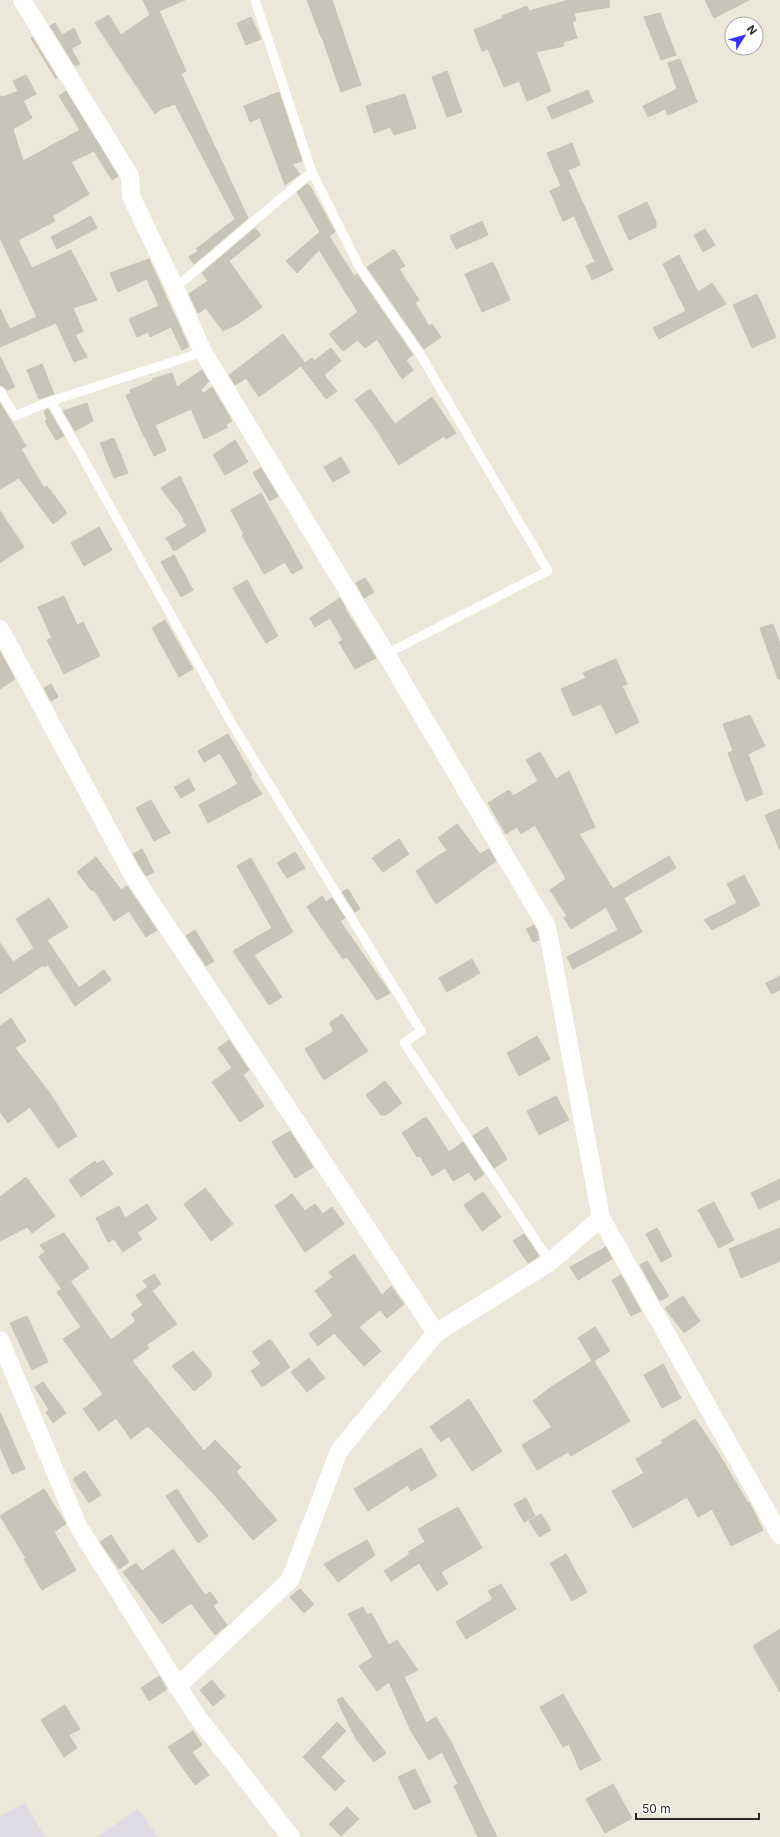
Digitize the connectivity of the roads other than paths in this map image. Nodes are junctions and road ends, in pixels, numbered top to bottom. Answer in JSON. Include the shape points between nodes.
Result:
{"nodes":[{"id":1,"x":22,"y":0,"type":"edge"},
{"id":2,"x":255,"y":0,"type":"edge"},
{"id":3,"x":312,"y":172,"type":"junction"},
{"id":4,"x":175,"y":288,"type":"junction"},
{"id":5,"x":203,"y":352,"type":"junction"},
{"id":6,"x":0,"y":391,"type":"edge"},
{"id":7,"x":51,"y":401,"type":"junction"},
{"id":8,"x":0,"y":629,"type":"edge"},
{"id":9,"x":386,"y":654,"type":"junction"},
{"id":10,"x":601,"y":1218,"type":"junction"},
{"id":11,"x":550,"y":1262,"type":"junction"},
{"id":12,"x":436,"y":1332,"type":"junction"},
{"id":13,"x":0,"y":1340,"type":"edge"},
{"id":14,"x":780,"y":1535,"type":"edge"},
{"id":15,"x":178,"y":1687,"type":"junction"},
{"id":16,"x":291,"y":1837,"type":"edge"}],
"edges":[{"from":1,"to":4,"type":"street","via":[[130,176],[131,196]]},
{"from":2,"to":3,"type":"lane"},
{"from":3,"to":4,"type":"lane"},
{"from":3,"to":9,"type":"lane","via":[[360,268],[420,354],[548,571]]},
{"from":4,"to":5,"type":"street"},
{"from":5,"to":7,"type":"lane"},
{"from":5,"to":9,"type":"street"},
{"from":6,"to":7,"type":"lane","via":[[15,416]]},
{"from":7,"to":11,"type":"lane","via":[[232,724],[421,1031],[404,1043]]},
{"from":8,"to":12,"type":"street","via":[[131,872]]},
{"from":9,"to":10,"type":"street","via":[[547,926]]},
{"from":10,"to":11,"type":"street"},
{"from":10,"to":14,"type":"street"},
{"from":11,"to":12,"type":"street"},
{"from":12,"to":15,"type":"street","via":[[339,1451],[290,1580]]},
{"from":13,"to":15,"type":"street","via":[[78,1526]]},
{"from":15,"to":16,"type":"street","via":[[196,1715]]}]}
